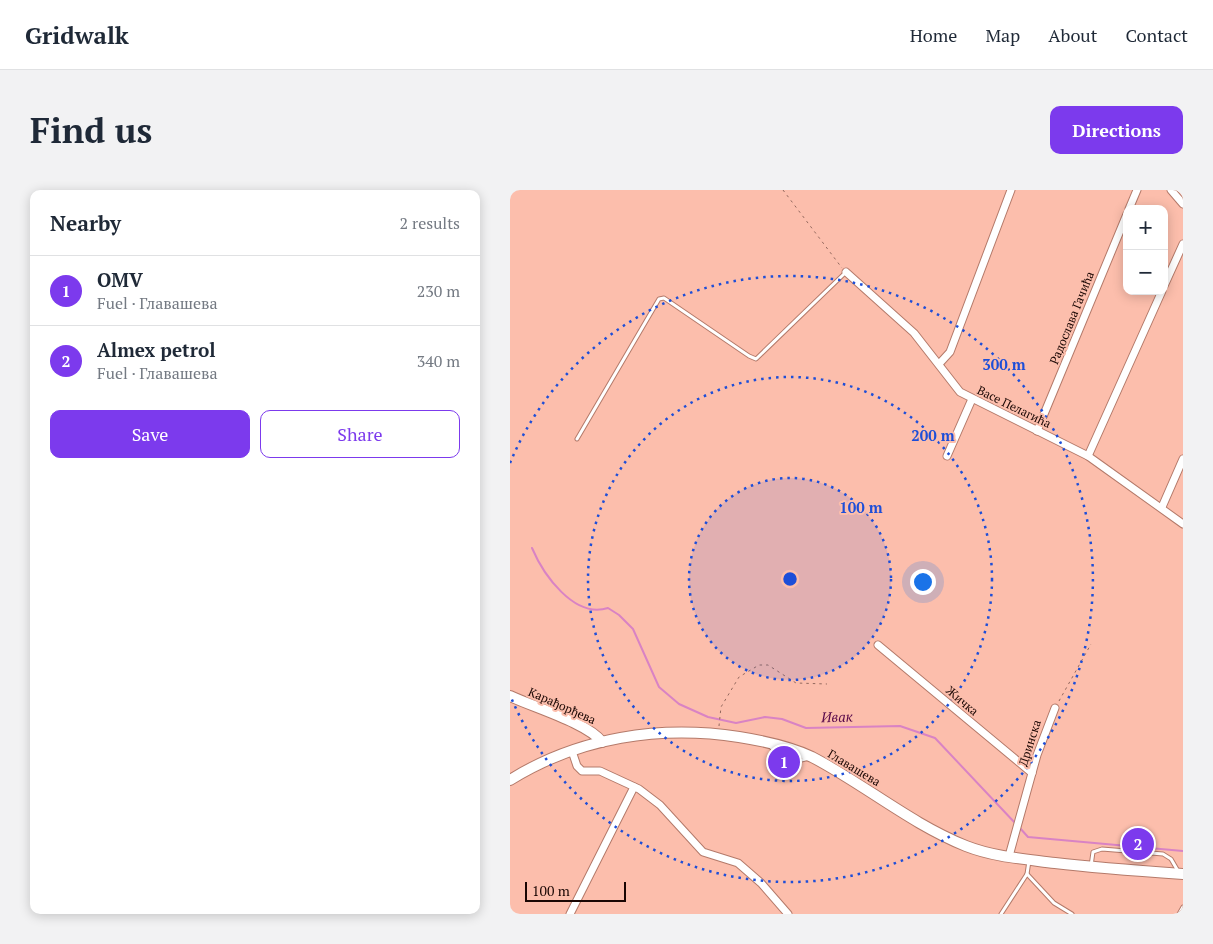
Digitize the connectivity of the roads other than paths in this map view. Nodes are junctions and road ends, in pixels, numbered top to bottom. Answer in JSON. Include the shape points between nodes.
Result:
{"nodes":[{"id":1,"x":1011,"y":190,"type":"edge"},
{"id":2,"x":1137,"y":190,"type":"edge"},
{"id":3,"x":1171,"y":190,"type":"edge"},
{"id":4,"x":1183,"y":204,"type":"edge"},
{"id":5,"x":1131,"y":205,"type":"edge"},
{"id":6,"x":1123,"y":224,"type":"edge"},
{"id":7,"x":1183,"y":244,"type":"edge"},
{"id":8,"x":846,"y":272,"type":"joint"},
{"id":9,"x":1168,"y":277,"type":"edge"},
{"id":10,"x":1160,"y":295,"type":"edge"},
{"id":11,"x":939,"y":364,"type":"junction"},
{"id":12,"x":972,"y":399,"type":"junction"},
{"id":13,"x":1037,"y":431,"type":"junction"},
{"id":14,"x":577,"y":439,"type":"dead end"},
{"id":15,"x":947,"y":456,"type":"dead end"},
{"id":16,"x":1088,"y":456,"type":"junction"},
{"id":17,"x":1183,"y":459,"type":"edge"},
{"id":18,"x":1162,"y":507,"type":"junction"},
{"id":19,"x":1183,"y":524,"type":"edge"},
{"id":20,"x":878,"y":646,"type":"dead end"},
{"id":21,"x":510,"y":696,"type":"edge"},
{"id":22,"x":1055,"y":708,"type":"road end"},
{"id":23,"x":602,"y":742,"type":"junction"},
{"id":24,"x":768,"y":742,"type":"junction"},
{"id":25,"x":572,"y":751,"type":"junction"},
{"id":26,"x":811,"y":757,"type":"junction"},
{"id":27,"x":782,"y":759,"type":"dead end"},
{"id":28,"x":788,"y":761,"type":"dead end"},
{"id":29,"x":1032,"y":774,"type":"junction"},
{"id":30,"x":510,"y":780,"type":"edge"},
{"id":31,"x":634,"y":787,"type":"junction"},
{"id":32,"x":1009,"y":856,"type":"junction"},
{"id":33,"x":1029,"y":860,"type":"junction"},
{"id":34,"x":1091,"y":866,"type":"junction"},
{"id":35,"x":1027,"y":874,"type":"junction"},
{"id":36,"x":1181,"y":874,"type":"edge"},
{"id":37,"x":1183,"y":907,"type":"edge"},
{"id":38,"x":570,"y":914,"type":"edge"},
{"id":39,"x":788,"y":914,"type":"edge"},
{"id":40,"x":1001,"y":914,"type":"edge"},
{"id":41,"x":1072,"y":914,"type":"edge"},
{"id":42,"x":1179,"y":914,"type":"edge"}],
"edges":[{"from":1,"to":11,"type":"street","via":[[950,352]]},
{"from":2,"to":5,"type":"street"},
{"from":3,"to":4,"type":"street"},
{"from":6,"to":13,"type":"street","name":"Радослава Гачића"},
{"from":7,"to":9,"type":"street"},
{"from":8,"to":11,"type":"street","name":"Васе Пелагића","via":[[914,334]]},
{"from":8,"to":14,"type":"lane","via":[[756,359],[664,298],[656,302]]},
{"from":10,"to":16,"type":"street"},
{"from":11,"to":12,"type":"street","name":"Васе Пелагића","via":[[960,392]]},
{"from":12,"to":13,"type":"street","name":"Васе Пелагића"},
{"from":12,"to":15,"type":"street"},
{"from":13,"to":16,"type":"street","name":"Васе Пелагића"},
{"from":16,"to":18,"type":"street","name":"Васе Пелагића"},
{"from":17,"to":18,"type":"street"},
{"from":18,"to":19,"type":"street","name":"Васе Пелагића"},
{"from":20,"to":29,"type":"street","name":"Жичка"},
{"from":21,"to":23,"type":"main road","name":"Карађорђева","via":[[582,727]]},
{"from":22,"to":29,"type":"street","name":"Дринска"},
{"from":23,"to":24,"type":"main road","name":"Главашева","via":[[650,733],[684,731]]},
{"from":23,"to":25,"type":"main road","name":"Главашева"},
{"from":24,"to":26,"type":"main road","name":"Главашева"},
{"from":24,"to":27,"type":"lane"},
{"from":25,"to":30,"type":"main road","name":"Главашева"},
{"from":25,"to":31,"type":"street","via":[[582,771],[600,771]]},
{"from":26,"to":28,"type":"lane"},
{"from":26,"to":32,"type":"main road","name":"Главашева","via":[[939,832],[974,848]]},
{"from":29,"to":32,"type":"street","name":"Дринска"},
{"from":31,"to":38,"type":"street"},
{"from":31,"to":39,"type":"street","via":[[660,805],[703,852],[738,863]]},
{"from":32,"to":33,"type":"main road","name":"Главашева"},
{"from":33,"to":34,"type":"main road","name":"Главашева"},
{"from":33,"to":35,"type":"lane"},
{"from":34,"to":36,"type":"main road","name":"Главашева"},
{"from":34,"to":36,"type":"lane","via":[[1096,849],[1163,854]]},
{"from":35,"to":40,"type":"lane"},
{"from":35,"to":41,"type":"lane","via":[[1054,902]]},
{"from":37,"to":42,"type":"lane"}]}
